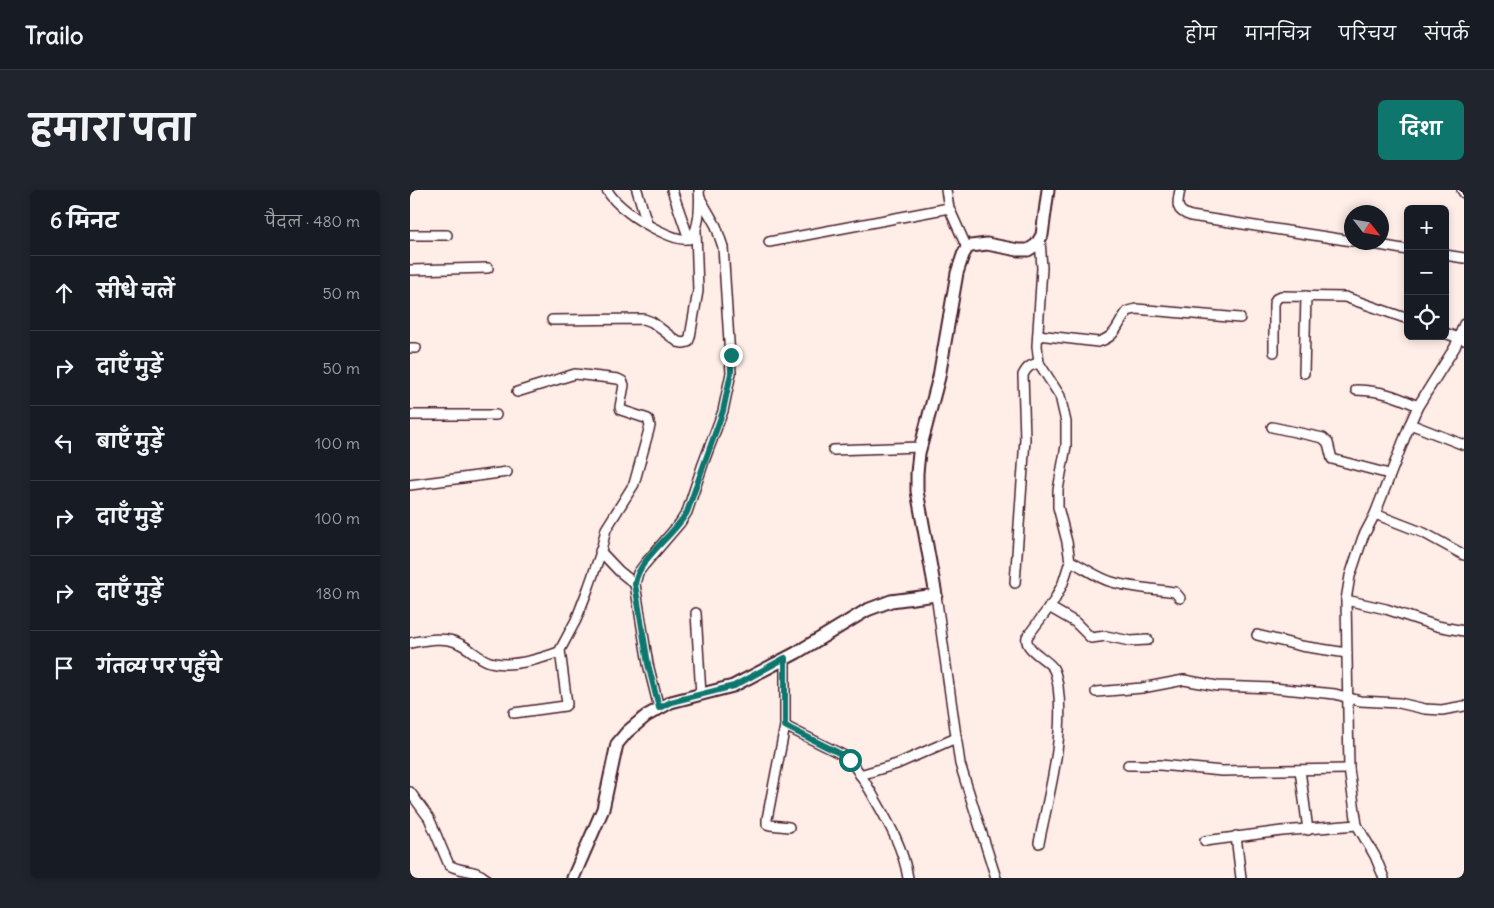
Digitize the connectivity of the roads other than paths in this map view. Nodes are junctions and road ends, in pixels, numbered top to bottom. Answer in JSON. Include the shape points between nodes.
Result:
{"nodes":[{"id":1,"x":606,"y":190,"type":"edge"},
{"id":2,"x":637,"y":190,"type":"edge"},
{"id":3,"x":672,"y":190,"type":"edge"},
{"id":4,"x":946,"y":190,"type":"edge"},
{"id":5,"x":1048,"y":190,"type":"edge"},
{"id":6,"x":1180,"y":190,"type":"edge"},
{"id":7,"x":699,"y":194,"type":"edge"},
{"id":8,"x":948,"y":208,"type":"junction"},
{"id":9,"x":647,"y":223,"type":"junction"},
{"id":10,"x":696,"y":231,"type":"junction"},
{"id":11,"x":410,"y":235,"type":"edge"},
{"id":12,"x":447,"y":235,"type":"dead end"},
{"id":13,"x":689,"y":238,"type":"junction"},
{"id":14,"x":1040,"y":240,"type":"junction"},
{"id":15,"x":1344,"y":240,"type":"edge"},
{"id":16,"x":769,"y":242,"type":"dead end"},
{"id":17,"x":1389,"y":247,"type":"edge"},
{"id":18,"x":967,"y":248,"type":"junction"},
{"id":19,"x":1404,"y":249,"type":"edge"},
{"id":20,"x":1449,"y":256,"type":"edge"},
{"id":21,"x":1464,"y":258,"type":"edge"},
{"id":22,"x":488,"y":268,"type":"dead end"},
{"id":23,"x":410,"y":270,"type":"edge"},
{"id":24,"x":1306,"y":296,"type":"junction"},
{"id":25,"x":1240,"y":318,"type":"dead end"},
{"id":26,"x":1404,"y":318,"type":"edge"},
{"id":27,"x":552,"y":320,"type":"dead end"},
{"id":28,"x":1464,"y":324,"type":"edge"},
{"id":29,"x":1449,"y":334,"type":"edge"},
{"id":30,"x":1038,"y":335,"type":"junction"},
{"id":31,"x":1462,"y":339,"type":"edge"},
{"id":32,"x":1274,"y":352,"type":"dead end"},
{"id":33,"x":1039,"y":363,"type":"junction"},
{"id":34,"x":1304,"y":373,"type":"dead end"},
{"id":35,"x":1356,"y":390,"type":"dead end"},
{"id":36,"x":516,"y":392,"type":"dead end"},
{"id":37,"x":1418,"y":406,"type":"junction"},
{"id":38,"x":410,"y":415,"type":"edge"},
{"id":39,"x":496,"y":415,"type":"dead end"},
{"id":40,"x":1410,"y":424,"type":"junction"},
{"id":41,"x":1272,"y":427,"type":"dead end"},
{"id":42,"x":1464,"y":445,"type":"edge"},
{"id":43,"x":920,"y":447,"type":"junction"},
{"id":44,"x":833,"y":450,"type":"dead end"},
{"id":45,"x":507,"y":472,"type":"dead end"},
{"id":46,"x":1389,"y":474,"type":"junction"},
{"id":47,"x":410,"y":485,"type":"edge"},
{"id":48,"x":1375,"y":514,"type":"junction"},
{"id":49,"x":600,"y":551,"type":"junction"},
{"id":50,"x":1464,"y":555,"type":"edge"},
{"id":51,"x":1070,"y":561,"type":"junction"},
{"id":52,"x":1015,"y":583,"type":"dead end"},
{"id":53,"x":635,"y":584,"type":"junction"},
{"id":54,"x":936,"y":595,"type":"junction"},
{"id":55,"x":1180,"y":598,"type":"dead end"},
{"id":56,"x":1346,"y":600,"type":"junction"},
{"id":57,"x":1049,"y":607,"type":"junction"},
{"id":58,"x":696,"y":613,"type":"dead end"},
{"id":59,"x":1464,"y":630,"type":"edge"},
{"id":60,"x":1257,"y":635,"type":"dead end"},
{"id":61,"x":1148,"y":640,"type":"dead end"},
{"id":62,"x":410,"y":643,"type":"edge"},
{"id":63,"x":559,"y":652,"type":"junction"},
{"id":64,"x":1347,"y":653,"type":"junction"},
{"id":65,"x":785,"y":658,"type":"junction"},
{"id":66,"x":1096,"y":692,"type":"dead end"},
{"id":67,"x":701,"y":695,"type":"junction"},
{"id":68,"x":1348,"y":697,"type":"junction"},
{"id":69,"x":1464,"y":706,"type":"edge"},
{"id":70,"x":659,"y":708,"type":"junction"},
{"id":71,"x":514,"y":713,"type":"dead end"},
{"id":72,"x":785,"y":726,"type":"junction"},
{"id":73,"x":956,"y":738,"type":"junction"},
{"id":74,"x":1128,"y":765,"type":"dead end"},
{"id":75,"x":1349,"y":769,"type":"junction"},
{"id":76,"x":1300,"y":770,"type":"junction"},
{"id":77,"x":860,"y":775,"type":"junction"},
{"id":78,"x":410,"y":792,"type":"edge"},
{"id":79,"x":1354,"y":825,"type":"junction"},
{"id":80,"x":789,"y":827,"type":"dead end"},
{"id":81,"x":1308,"y":830,"type":"junction"},
{"id":82,"x":1236,"y":836,"type":"junction"},
{"id":83,"x":1205,"y":841,"type":"dead end"},
{"id":84,"x":1039,"y":843,"type":"dead end"},
{"id":85,"x":485,"y":878,"type":"edge"},
{"id":86,"x":573,"y":878,"type":"edge"},
{"id":87,"x":908,"y":878,"type":"edge"},
{"id":88,"x":996,"y":878,"type":"edge"},
{"id":89,"x":1241,"y":878,"type":"edge"},
{"id":90,"x":1384,"y":878,"type":"edge"}],
"edges":[{"from":1,"to":9,"type":"street","via":[[629,213]]},
{"from":2,"to":9,"type":"street"},
{"from":3,"to":13,"type":"street"},
{"from":4,"to":8,"type":"street"},
{"from":5,"to":14,"type":"street"},
{"from":6,"to":15,"type":"street","via":[[1179,210],[1191,216]]},
{"from":7,"to":10,"type":"street"},
{"from":7,"to":53,"type":"street","via":[[723,247],[731,373],[723,411],[687,512],[638,573]]},
{"from":8,"to":16,"type":"street"},
{"from":8,"to":18,"type":"street"},
{"from":9,"to":13,"type":"street","via":[[671,237]]},
{"from":10,"to":13,"type":"street"},
{"from":10,"to":27,"type":"street","via":[[698,291],[688,342],[678,342],[644,319]]},
{"from":11,"to":12,"type":"street"},
{"from":14,"to":18,"type":"street","via":[[1028,250],[988,244]]},
{"from":14,"to":30,"type":"street","via":[[1042,268]]},
{"from":17,"to":19,"type":"street"},
{"from":18,"to":43,"type":"street","via":[[957,273],[939,377]]},
{"from":20,"to":21,"type":"street"},
{"from":22,"to":23,"type":"street"},
{"from":24,"to":26,"type":"street","via":[[1345,297]]},
{"from":24,"to":32,"type":"street","via":[[1280,296],[1276,299]]},
{"from":24,"to":34,"type":"street"},
{"from":25,"to":30,"type":"street","via":[[1136,309],[1128,311],[1115,333],[1098,342]]},
{"from":28,"to":31,"type":"street"},
{"from":29,"to":31,"type":"street"},
{"from":30,"to":33,"type":"street"},
{"from":31,"to":37,"type":"street"},
{"from":33,"to":51,"type":"street","via":[[1060,396],[1066,422],[1058,507]]},
{"from":33,"to":52,"type":"street","via":[[1026,368],[1024,375],[1025,440]]},
{"from":35,"to":37,"type":"street","via":[[1380,391]]},
{"from":36,"to":49,"type":"street","via":[[575,374],[618,379],[624,385],[622,410],[649,421],[634,484],[606,529]]},
{"from":37,"to":40,"type":"street"},
{"from":38,"to":39,"type":"street"},
{"from":40,"to":42,"type":"street"},
{"from":40,"to":46,"type":"street"},
{"from":41,"to":46,"type":"street","via":[[1323,438],[1328,443],[1332,459]]},
{"from":43,"to":44,"type":"street"},
{"from":43,"to":54,"type":"street","via":[[917,490]]},
{"from":45,"to":47,"type":"street"},
{"from":46,"to":48,"type":"street"},
{"from":48,"to":50,"type":"street","via":[[1424,533]]},
{"from":48,"to":56,"type":"street","via":[[1363,537]]},
{"from":49,"to":53,"type":"street"},
{"from":49,"to":63,"type":"street","via":[[581,608]]},
{"from":51,"to":55,"type":"street","via":[[1113,583],[1175,592]]},
{"from":51,"to":57,"type":"street","via":[[1063,583]]},
{"from":53,"to":70,"type":"street"},
{"from":54,"to":65,"type":"street","via":[[891,601],[867,610]]},
{"from":54,"to":73,"type":"street"},
{"from":56,"to":59,"type":"street","via":[[1437,626]]},
{"from":56,"to":64,"type":"street"},
{"from":57,"to":61,"type":"street","via":[[1075,622],[1091,638],[1106,636],[1130,641]]},
{"from":57,"to":84,"type":"street","via":[[1026,640],[1029,647],[1054,670],[1060,700],[1059,732]]},
{"from":58,"to":67,"type":"street"},
{"from":60,"to":64,"type":"street"},
{"from":62,"to":63,"type":"street","via":[[455,641],[488,662],[497,664],[535,660]]},
{"from":63,"to":71,"type":"street","via":[[568,704]]},
{"from":64,"to":68,"type":"street"},
{"from":65,"to":67,"type":"street","via":[[734,686]]},
{"from":65,"to":72,"type":"street"},
{"from":66,"to":68,"type":"street","via":[[1184,680],[1217,686],[1273,688]]},
{"from":67,"to":70,"type":"street"},
{"from":68,"to":69,"type":"street","via":[[1425,709]]},
{"from":68,"to":75,"type":"street"},
{"from":70,"to":86,"type":"street","via":[[627,732],[617,744],[603,809]]},
{"from":72,"to":77,"type":"street","via":[[843,755]]},
{"from":72,"to":80,"type":"street","via":[[767,824]]},
{"from":73,"to":77,"type":"street","via":[[897,764]]},
{"from":73,"to":88,"type":"street","via":[[960,764]]},
{"from":74,"to":76,"type":"street","via":[[1160,764],[1222,771]]},
{"from":75,"to":76,"type":"street"},
{"from":75,"to":79,"type":"street"},
{"from":76,"to":81,"type":"street"},
{"from":77,"to":87,"type":"street","via":[[894,833]]},
{"from":78,"to":85,"type":"street","via":[[429,818],[449,865]]},
{"from":79,"to":81,"type":"street"},
{"from":79,"to":90,"type":"street","via":[[1375,856]]},
{"from":81,"to":82,"type":"street"},
{"from":82,"to":83,"type":"street"},
{"from":82,"to":89,"type":"street"}]}
